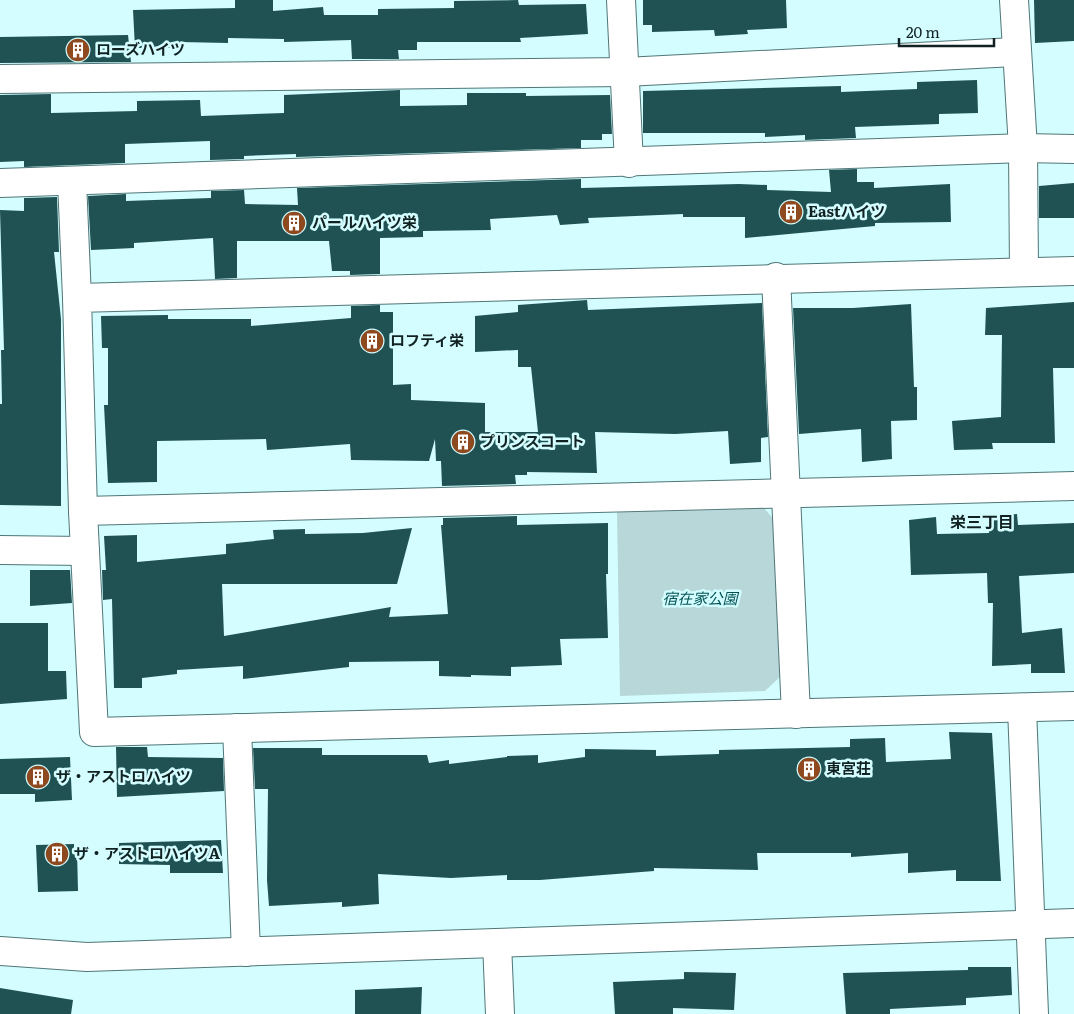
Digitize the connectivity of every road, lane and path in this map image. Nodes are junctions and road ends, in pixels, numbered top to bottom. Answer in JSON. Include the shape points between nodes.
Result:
{"nodes":[{"id":1,"x":621,"y":0,"type":"edge"},
{"id":2,"x":1014,"y":0,"type":"edge"},
{"id":3,"x":1015,"y":52,"type":"junction"},
{"id":4,"x":624,"y":72,"type":"junction"},
{"id":5,"x":0,"y":79,"type":"edge"},
{"id":6,"x":1023,"y":148,"type":"junction"},
{"id":7,"x":1074,"y":149,"type":"edge"},
{"id":8,"x":629,"y":163,"type":"junction"},
{"id":9,"x":72,"y":181,"type":"junction"},
{"id":10,"x":0,"y":183,"type":"edge"},
{"id":11,"x":1074,"y":270,"type":"edge"},
{"id":12,"x":1024,"y":272,"type":"junction"},
{"id":13,"x":776,"y":277,"type":"junction"},
{"id":14,"x":77,"y":298,"type":"junction"},
{"id":15,"x":1074,"y":486,"type":"edge"},
{"id":16,"x":786,"y":493,"type":"junction"},
{"id":17,"x":82,"y":511,"type":"junction"},
{"id":18,"x":0,"y":550,"type":"edge"},
{"id":19,"x":85,"y":551,"type":"junction"},
{"id":20,"x":1074,"y":706,"type":"edge"},
{"id":21,"x":1022,"y":708,"type":"junction"},
{"id":22,"x":796,"y":714,"type":"junction"},
{"id":23,"x":237,"y":728,"type":"junction"},
{"id":24,"x":1074,"y":922,"type":"edge"},
{"id":25,"x":1031,"y":924,"type":"junction"},
{"id":26,"x":497,"y":943,"type":"junction"},
{"id":27,"x":0,"y":951,"type":"edge"},
{"id":28,"x":246,"y":952,"type":"junction"},
{"id":29,"x":500,"y":1014,"type":"edge"},
{"id":30,"x":1034,"y":1014,"type":"edge"}],
"edges":[{"from":1,"to":4,"type":"street"},
{"from":2,"to":3,"type":"street"},
{"from":3,"to":4,"type":"street"},
{"from":3,"to":6,"type":"street"},
{"from":4,"to":5,"type":"street"},
{"from":4,"to":8,"type":"street"},
{"from":6,"to":7,"type":"street"},
{"from":6,"to":8,"type":"street"},
{"from":6,"to":12,"type":"street"},
{"from":8,"to":9,"type":"street"},
{"from":9,"to":10,"type":"street"},
{"from":9,"to":14,"type":"street"},
{"from":11,"to":12,"type":"street"},
{"from":12,"to":13,"type":"street"},
{"from":13,"to":14,"type":"street"},
{"from":13,"to":16,"type":"street"},
{"from":14,"to":17,"type":"street"},
{"from":15,"to":16,"type":"street"},
{"from":16,"to":17,"type":"street"},
{"from":16,"to":22,"type":"street"},
{"from":17,"to":19,"type":"street"},
{"from":18,"to":19,"type":"street"},
{"from":19,"to":23,"type":"street","via":[[94,732]]},
{"from":20,"to":21,"type":"street"},
{"from":21,"to":22,"type":"street"},
{"from":21,"to":25,"type":"street"},
{"from":22,"to":23,"type":"street"},
{"from":23,"to":28,"type":"street"},
{"from":24,"to":25,"type":"street"},
{"from":25,"to":26,"type":"street"},
{"from":25,"to":30,"type":"street"},
{"from":26,"to":28,"type":"street"},
{"from":26,"to":29,"type":"street"},
{"from":27,"to":28,"type":"street","via":[[87,957]]}]}
